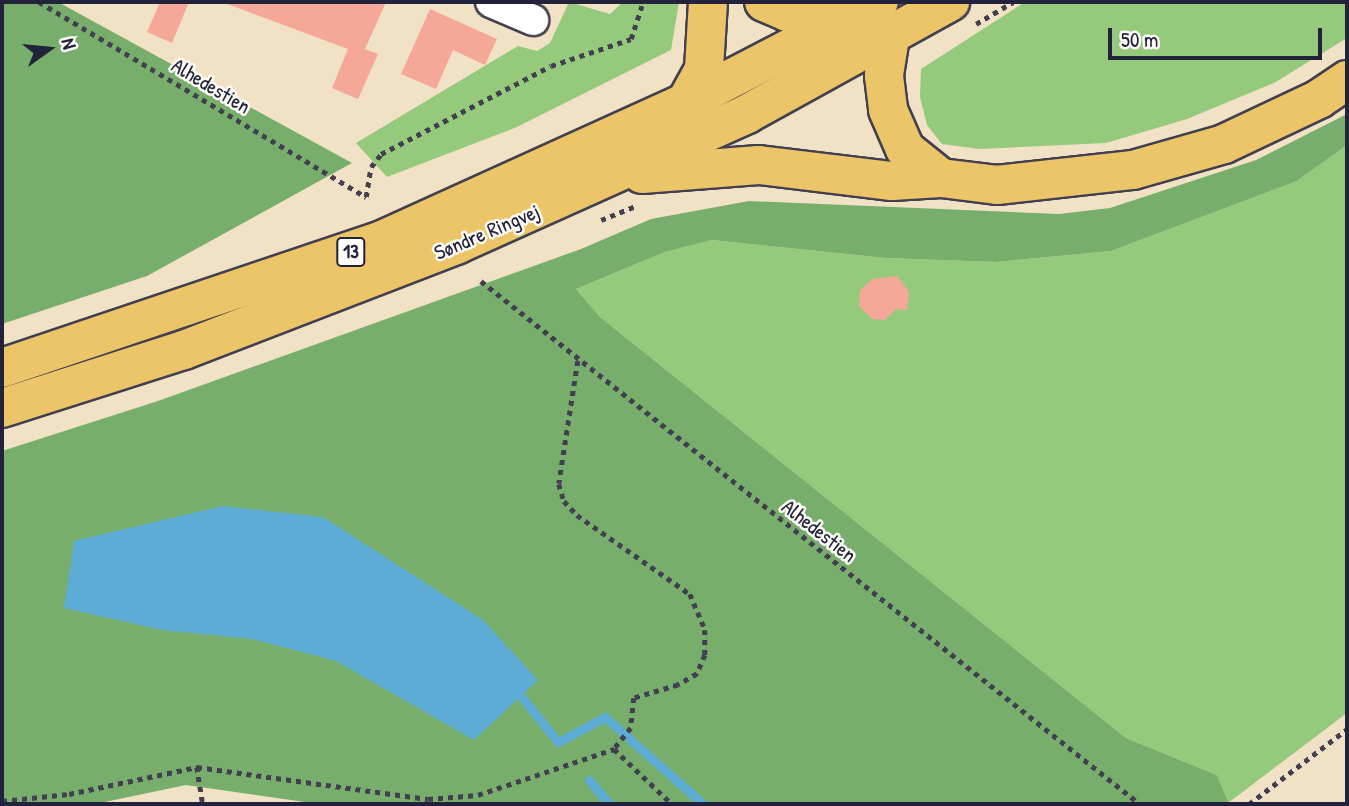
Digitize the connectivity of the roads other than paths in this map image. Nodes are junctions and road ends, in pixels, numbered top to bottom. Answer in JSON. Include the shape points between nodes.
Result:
{"nodes":[{"id":1,"x":491,"y":2,"type":"edge"},
{"id":2,"x":708,"y":2,"type":"edge"},
{"id":3,"x":764,"y":2,"type":"edge"},
{"id":4,"x":950,"y":2,"type":"edge"},
{"id":5,"x":873,"y":19,"type":"edge"},
{"id":6,"x":533,"y":20,"type":"dead end"},
{"id":7,"x":1347,"y":80,"type":"edge"},
{"id":8,"x":686,"y":102,"type":"junction"},
{"id":9,"x":616,"y":176,"type":"junction"},
{"id":10,"x":941,"y":178,"type":"junction"},
{"id":11,"x":2,"y":368,"type":"edge"},
{"id":12,"x":2,"y":408,"type":"edge"}],
"edges":[{"from":1,"to":6,"type":"street"},
{"from":2,"to":8,"type":"main road","via":[[704,69]]},
{"from":3,"to":5,"type":"main road","via":[[787,12]]},
{"from":4,"to":5,"type":"main road","name":"Søndre Ringvej","number":"13"},
{"from":5,"to":8,"type":"main road","name":"Søndre Ringvej","number":"13"},
{"from":5,"to":9,"type":"main road","name":"Søndre Ringvej","number":"13","via":[[747,114]]},
{"from":5,"to":10,"type":"main road","via":[[888,110],[905,149]]},
{"from":7,"to":10,"type":"main road","via":[[1319,99],[1224,144],[1133,170],[997,186]]},
{"from":8,"to":11,"type":"main road","name":"Søndre Ringvej","number":"13","via":[[380,241]]},
{"from":9,"to":10,"type":"main road","via":[[759,165],[892,181]]},
{"from":9,"to":12,"type":"main road","name":"Søndre Ringvej","number":"13","via":[[311,305]]}]}
